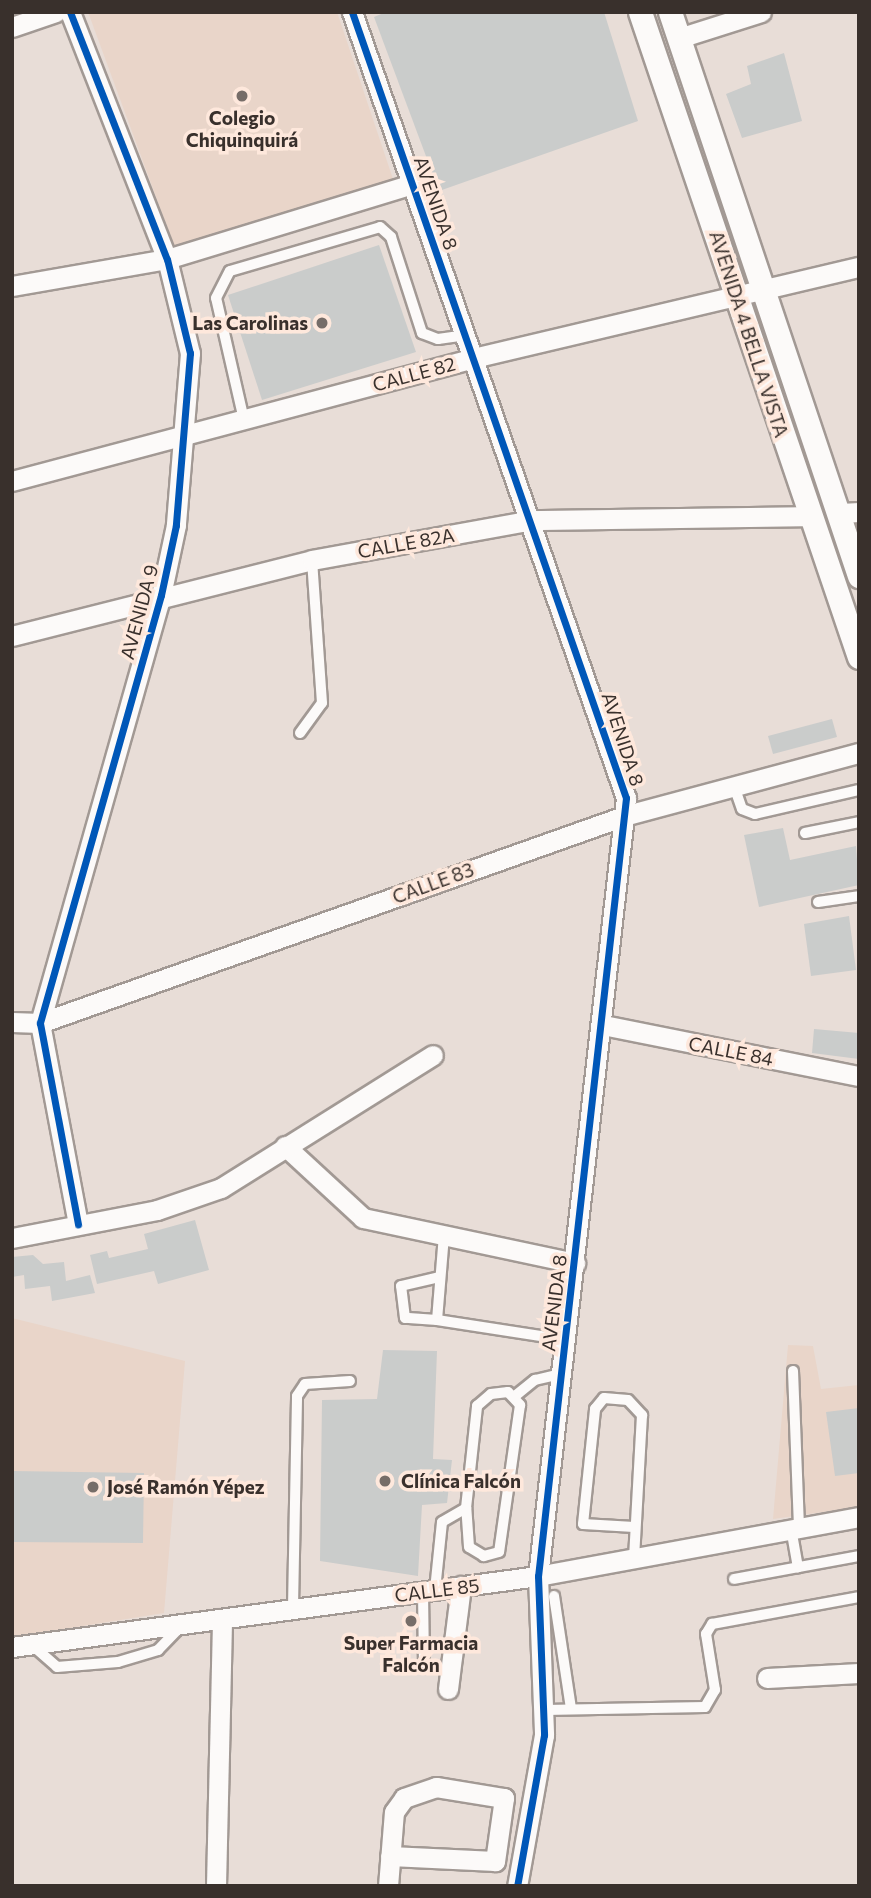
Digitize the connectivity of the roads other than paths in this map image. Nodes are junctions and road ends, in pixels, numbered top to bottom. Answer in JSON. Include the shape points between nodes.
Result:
{"nodes":[{"id":1,"x":56,"y":12,"type":"edge"},
{"id":2,"x":70,"y":12,"type":"edge"},
{"id":3,"x":352,"y":12,"type":"edge"},
{"id":4,"x":640,"y":12,"type":"edge"},
{"id":5,"x":670,"y":12,"type":"edge"},
{"id":6,"x":761,"y":12,"type":"edge"},
{"id":7,"x":12,"y":27,"type":"edge"},
{"id":8,"x":679,"y":38,"type":"junction"},
{"id":9,"x":413,"y":184,"type":"junction"},
{"id":10,"x":167,"y":259,"type":"junction"},
{"id":11,"x":859,"y":267,"type":"edge"},
{"id":12,"x":12,"y":286,"type":"edge"},
{"id":13,"x":767,"y":288,"type":"junction"},
{"id":14,"x":736,"y":293,"type":"junction"},
{"id":15,"x":465,"y":335,"type":"junction"},
{"id":16,"x":473,"y":358,"type":"junction"},
{"id":17,"x":243,"y":419,"type":"junction"},
{"id":18,"x":185,"y":435,"type":"junction"},
{"id":19,"x":12,"y":481,"type":"edge"},
{"id":20,"x":850,"y":512,"type":"edge"},
{"id":21,"x":809,"y":516,"type":"junction"},
{"id":22,"x":533,"y":520,"type":"junction"},
{"id":23,"x":312,"y":560,"type":"junction"},
{"id":24,"x":859,"y":576,"type":"edge"},
{"id":25,"x":161,"y":595,"type":"junction"},
{"id":26,"x":12,"y":636,"type":"edge"},
{"id":27,"x":859,"y":657,"type":"edge"},
{"id":28,"x":300,"y":733,"type":"dead end"},
{"id":29,"x":859,"y":753,"type":"edge"},
{"id":30,"x":734,"y":785,"type":"junction"},
{"id":31,"x":859,"y":790,"type":"edge"},
{"id":32,"x":627,"y":815,"type":"junction"},
{"id":33,"x":859,"y":822,"type":"edge"},
{"id":34,"x":805,"y":833,"type":"dead end"},
{"id":35,"x":859,"y":895,"type":"edge"},
{"id":36,"x":818,"y":902,"type":"dead end"},
{"id":37,"x":12,"y":1023,"type":"edge"},
{"id":38,"x":40,"y":1023,"type":"junction"},
{"id":39,"x":603,"y":1025,"type":"junction"},
{"id":40,"x":433,"y":1055,"type":"dead end"},
{"id":41,"x":859,"y":1076,"type":"edge"},
{"id":42,"x":285,"y":1146,"type":"junction"},
{"id":43,"x":78,"y":1224,"type":"junction"},
{"id":44,"x":444,"y":1235,"type":"junction"},
{"id":45,"x":12,"y":1238,"type":"edge"},
{"id":46,"x":575,"y":1263,"type":"junction"},
{"id":47,"x":439,"y":1276,"type":"junction"},
{"id":48,"x":437,"y":1320,"type":"junction"},
{"id":49,"x":566,"y":1340,"type":"junction"},
{"id":50,"x":793,"y":1371,"type":"dead end"},
{"id":51,"x":562,"y":1374,"type":"junction"},
{"id":52,"x":350,"y":1381,"type":"dead end"},
{"id":53,"x":515,"y":1396,"type":"junction"},
{"id":54,"x":466,"y":1508,"type":"junction"},
{"id":55,"x":859,"y":1517,"type":"edge"},
{"id":56,"x":634,"y":1527,"type":"junction"},
{"id":57,"x":795,"y":1527,"type":"junction"},
{"id":58,"x":859,"y":1556,"type":"edge"},
{"id":59,"x":634,"y":1559,"type":"junction"},
{"id":60,"x":798,"y":1567,"type":"junction"},
{"id":61,"x":538,"y":1576,"type":"junction"},
{"id":62,"x":734,"y":1579,"type":"dead end"},
{"id":63,"x":461,"y":1586,"type":"junction"},
{"id":64,"x":429,"y":1591,"type":"junction"},
{"id":65,"x":554,"y":1596,"type":"dead end"},
{"id":66,"x":859,"y":1597,"type":"edge"},
{"id":67,"x":293,"y":1607,"type":"junction"},
{"id":68,"x":222,"y":1619,"type":"junction"},
{"id":69,"x":183,"y":1624,"type":"junction"},
{"id":70,"x":32,"y":1644,"type":"junction"},
{"id":71,"x":12,"y":1647,"type":"edge"},
{"id":72,"x":424,"y":1663,"type":"dead end"},
{"id":73,"x":859,"y":1674,"type":"edge"},
{"id":74,"x":767,"y":1678,"type":"dead end"},
{"id":75,"x":448,"y":1689,"type":"dead end"},
{"id":76,"x":571,"y":1709,"type":"junction"},
{"id":77,"x":545,"y":1710,"type":"junction"},
{"id":78,"x":390,"y":1856,"type":"junction"},
{"id":79,"x":216,"y":1886,"type":"edge"},
{"id":80,"x":388,"y":1886,"type":"edge"},
{"id":81,"x":517,"y":1886,"type":"edge"}],
"edges":[{"from":1,"to":7,"type":"street"},
{"from":2,"to":10,"type":"street","name":"AVENIDA 9"},
{"from":3,"to":9,"type":"street","name":"AVENIDA 8"},
{"from":4,"to":14,"type":"street","name":"AVENIDA 4 BELLA VISTA"},
{"from":5,"to":8,"type":"street","name":"AVENIDA 4 BELLA VISTA"},
{"from":6,"to":8,"type":"street"},
{"from":8,"to":13,"type":"street","name":"AVENIDA 4 BELLA VISTA"},
{"from":9,"to":10,"type":"street"},
{"from":9,"to":15,"type":"street","name":"AVENIDA 8"},
{"from":10,"to":12,"type":"street"},
{"from":10,"to":18,"type":"street","name":"AVENIDA 9","via":[[190,353]]},
{"from":11,"to":13,"type":"street","name":"CALLE 82"},
{"from":13,"to":14,"type":"street","name":"CALLE 82"},
{"from":13,"to":20,"type":"street","name":"AVENIDA 4 BELLA VISTA"},
{"from":14,"to":16,"type":"street","name":"CALLE 82"},
{"from":14,"to":21,"type":"street","name":"AVENIDA 4 BELLA VISTA"},
{"from":15,"to":16,"type":"street","name":"AVENIDA 8"},
{"from":15,"to":17,"type":"lane","via":[[438,339],[422,333],[391,237],[380,226],[230,271],[216,298]]},
{"from":16,"to":17,"type":"street","name":"CALLE 82"},
{"from":16,"to":22,"type":"street","name":"AVENIDA 8"},
{"from":17,"to":18,"type":"street","name":"CALLE 82"},
{"from":18,"to":19,"type":"street","name":"CALLE 82"},
{"from":18,"to":25,"type":"street","name":"AVENIDA 9"},
{"from":20,"to":24,"type":"street","name":"AVENIDA 4 BELLA VISTA"},
{"from":21,"to":22,"type":"street","name":"CALLE 82A"},
{"from":21,"to":27,"type":"street","name":"AVENIDA 4 BELLA VISTA"},
{"from":22,"to":23,"type":"street","name":"CALLE 82A"},
{"from":22,"to":32,"type":"street","name":"AVENIDA 8"},
{"from":23,"to":25,"type":"street","name":"CALLE 82A"},
{"from":23,"to":28,"type":"lane","via":[[322,704]]},
{"from":25,"to":26,"type":"street","name":"CALLE 82A"},
{"from":25,"to":38,"type":"street","name":"AVENIDA 9"},
{"from":29,"to":30,"type":"street","name":"CALLE 83"},
{"from":30,"to":31,"type":"lane","via":[[742,809],[755,814]]},
{"from":30,"to":32,"type":"street","name":"CALLE 83"},
{"from":32,"to":38,"type":"street","name":"CALLE 83"},
{"from":32,"to":39,"type":"street","name":"AVENIDA 8"},
{"from":33,"to":34,"type":"lane"},
{"from":35,"to":36,"type":"lane"},
{"from":37,"to":38,"type":"street","name":"CALLE 83"},
{"from":38,"to":43,"type":"street","name":"AVENIDA 9"},
{"from":39,"to":41,"type":"street","name":"CALLE 84"},
{"from":39,"to":46,"type":"street","name":"AVENIDA 8"},
{"from":40,"to":42,"type":"street"},
{"from":42,"to":43,"type":"street","via":[[221,1188],[157,1210]]},
{"from":42,"to":44,"type":"street","via":[[352,1212]]},
{"from":43,"to":45,"type":"street"},
{"from":44,"to":46,"type":"street"},
{"from":44,"to":47,"type":"lane"},
{"from":46,"to":49,"type":"street","name":"AVENIDA 8"},
{"from":47,"to":48,"type":"lane"},
{"from":47,"to":48,"type":"lane","via":[[401,1286],[405,1318]]},
{"from":48,"to":49,"type":"lane"},
{"from":49,"to":51,"type":"street","name":"AVENIDA 8"},
{"from":50,"to":57,"type":"lane"},
{"from":51,"to":53,"type":"lane","via":[[535,1380]]},
{"from":51,"to":61,"type":"street","name":"AVENIDA 8"},
{"from":52,"to":67,"type":"lane","via":[[305,1384],[297,1396]]},
{"from":53,"to":54,"type":"lane","via":[[491,1394],[477,1406]]},
{"from":53,"to":54,"type":"lane","via":[[519,1409],[499,1552],[484,1556],[470,1547]]},
{"from":54,"to":64,"type":"lane","via":[[442,1522]]},
{"from":55,"to":57,"type":"street","name":"CALLE 85"},
{"from":56,"to":56,"type":"lane","via":[[642,1415],[628,1400],[604,1398],[595,1409],[583,1524]]},
{"from":56,"to":59,"type":"lane"},
{"from":57,"to":59,"type":"street","name":"CALLE 85"},
{"from":57,"to":60,"type":"lane"},
{"from":58,"to":60,"type":"lane"},
{"from":59,"to":61,"type":"street","name":"CALLE 85"},
{"from":60,"to":62,"type":"lane"},
{"from":61,"to":63,"type":"street","name":"CALLE 85"},
{"from":61,"to":77,"type":"street","name":"AVENIDA 8"},
{"from":63,"to":64,"type":"street","name":"CALLE 85"},
{"from":63,"to":75,"type":"street"},
{"from":64,"to":67,"type":"street","name":"CALLE 85"},
{"from":64,"to":72,"type":"lane"},
{"from":65,"to":76,"type":"lane"},
{"from":66,"to":76,"type":"lane","via":[[712,1624],[706,1634],[715,1689],[705,1707]]},
{"from":67,"to":68,"type":"street","name":"CALLE 85"},
{"from":68,"to":69,"type":"street","name":"CALLE 85"},
{"from":68,"to":79,"type":"street"},
{"from":69,"to":70,"type":"street","name":"CALLE 85"},
{"from":69,"to":70,"type":"lane","via":[[158,1650],[118,1662],[57,1667]]},
{"from":70,"to":71,"type":"street","name":"CALLE 85"},
{"from":73,"to":74,"type":"street"},
{"from":76,"to":77,"type":"lane"},
{"from":77,"to":81,"type":"street","name":"AVENIDA 8"},
{"from":78,"to":78,"type":"street","via":[[394,1812],[414,1793],[436,1787],[504,1798],[495,1861]]},
{"from":78,"to":80,"type":"street"}]}
